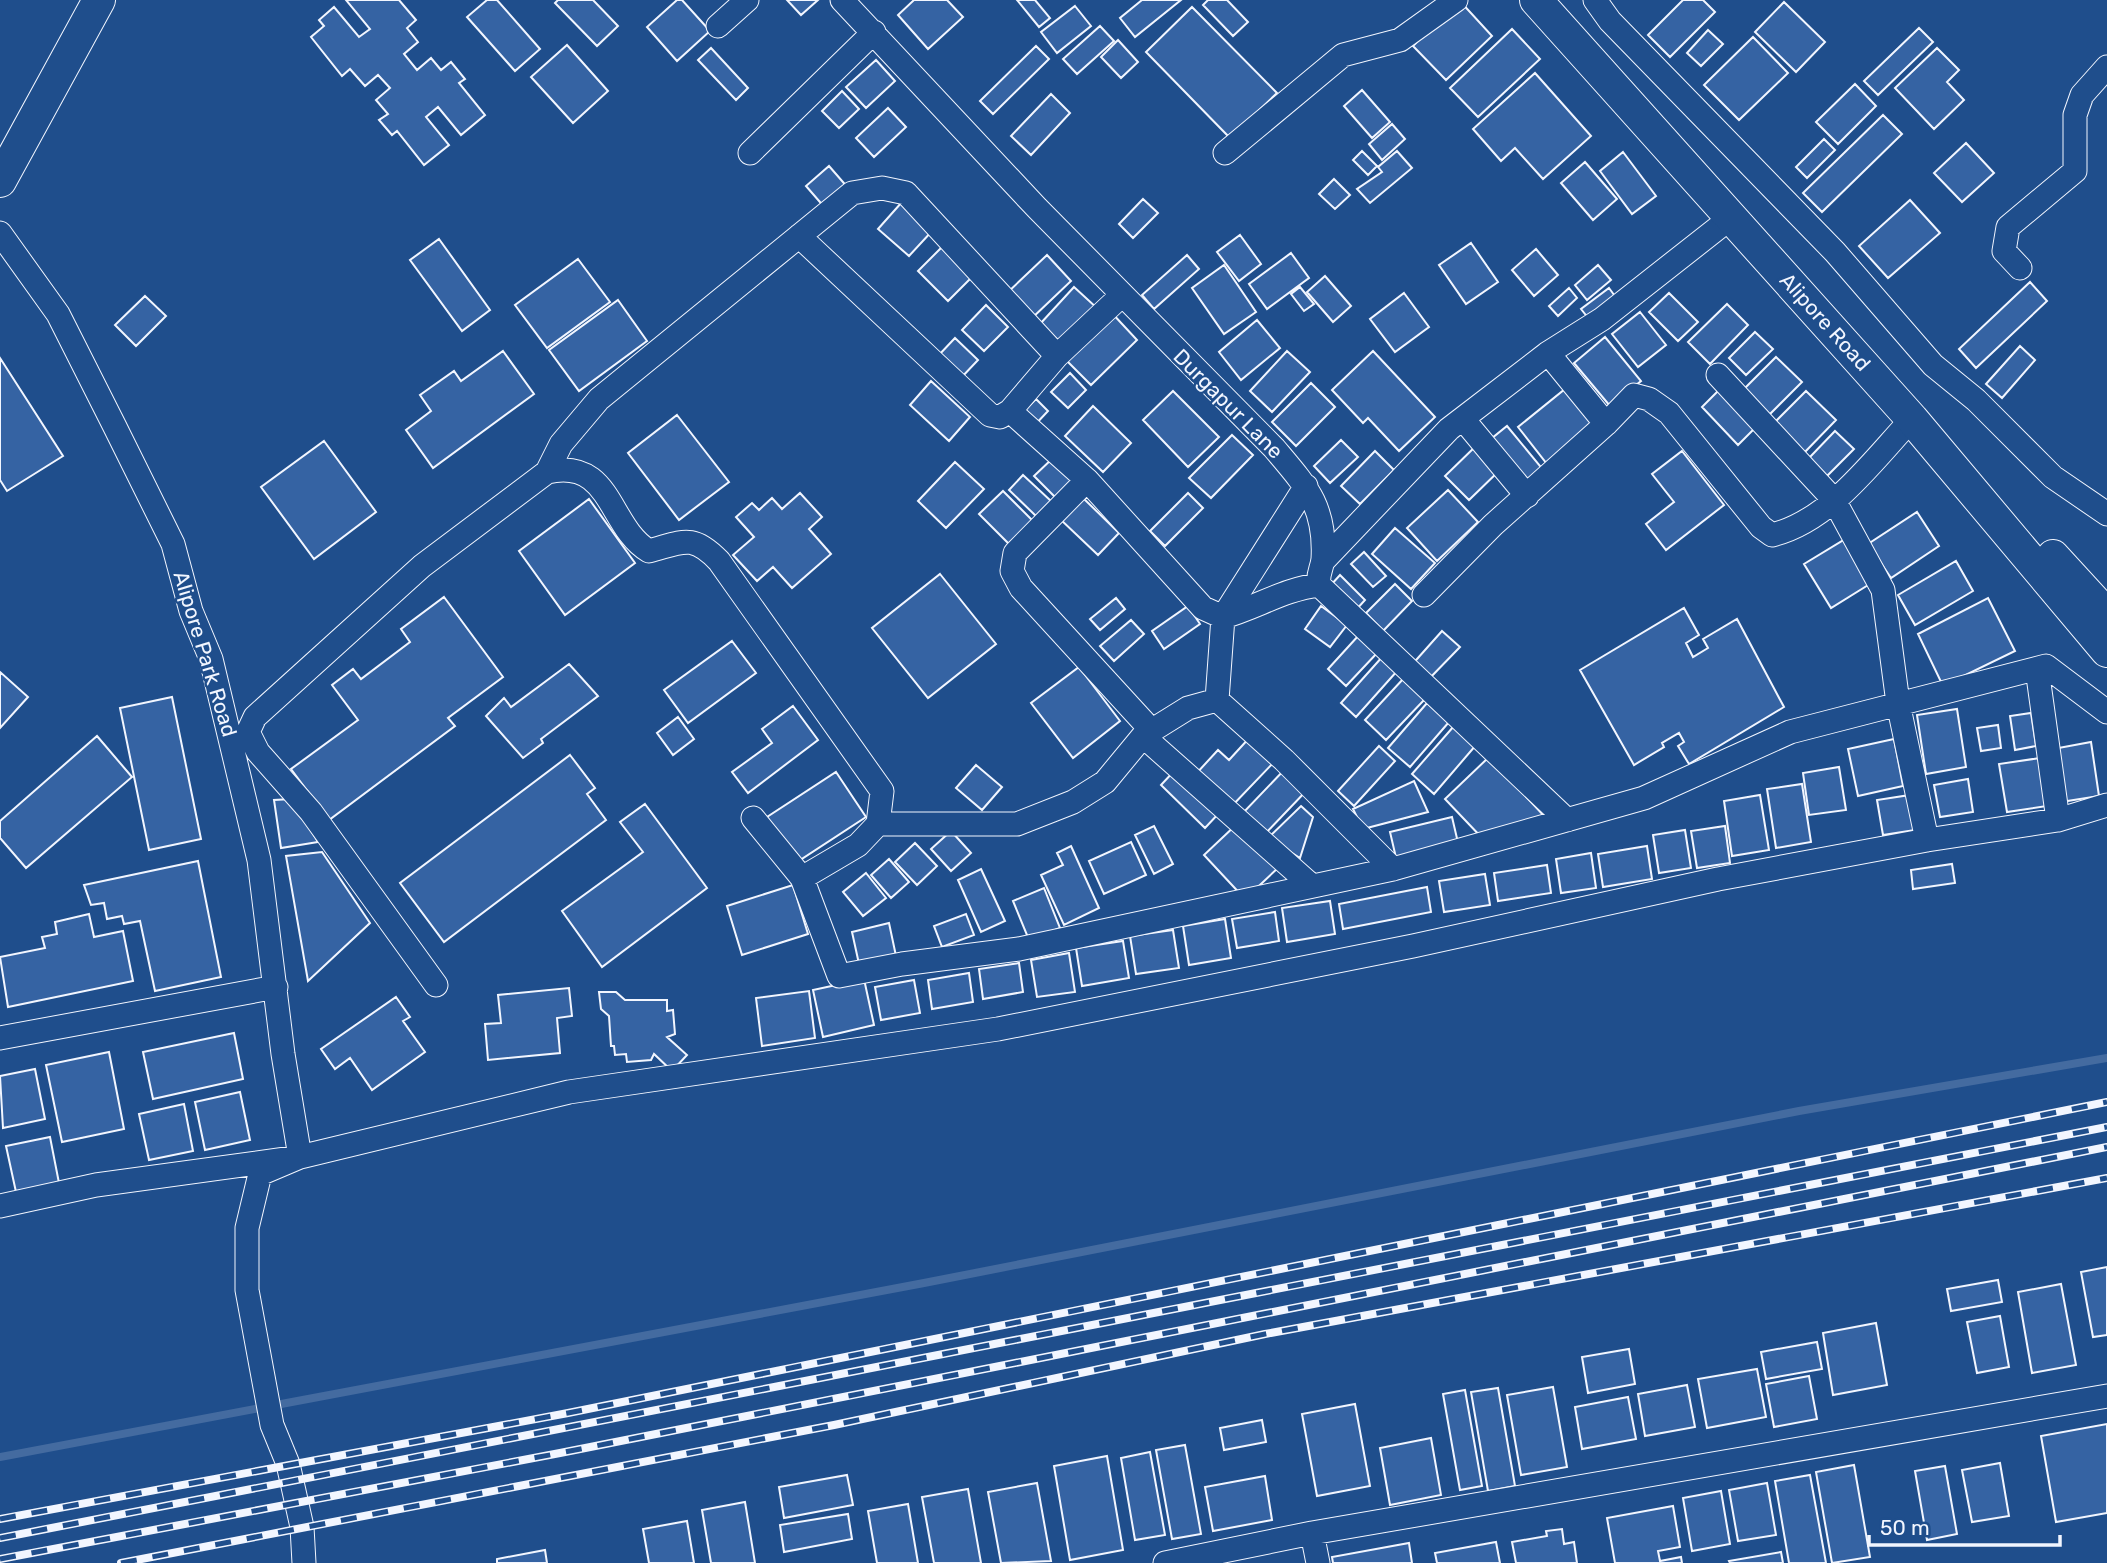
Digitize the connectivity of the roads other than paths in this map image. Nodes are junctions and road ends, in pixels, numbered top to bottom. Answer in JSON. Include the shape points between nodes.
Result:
{"nodes":[{"id":1,"x":99,"y":0,"type":"edge"},
{"id":2,"x":747,"y":0,"type":"edge"},
{"id":3,"x":842,"y":0,"type":"edge"},
{"id":4,"x":1457,"y":0,"type":"edge"},
{"id":5,"x":1536,"y":0,"type":"edge"},
{"id":6,"x":1549,"y":0,"type":"edge"},
{"id":7,"x":1595,"y":0,"type":"edge"},
{"id":8,"x":718,"y":26,"type":"dead end"},
{"id":9,"x":874,"y":32,"type":"junction"},
{"id":10,"x":2107,"y":67,"type":"edge"},
{"id":11,"x":750,"y":153,"type":"dead end"},
{"id":12,"x":1225,"y":153,"type":"dead end"},
{"id":13,"x":0,"y":181,"type":"edge"},
{"id":14,"x":1733,"y":216,"type":"junction"},
{"id":15,"x":0,"y":233,"type":"edge"},
{"id":16,"x":799,"y":236,"type":"junction"},
{"id":17,"x":2020,"y":268,"type":"dead end"},
{"id":18,"x":1121,"y":296,"type":"junction"},
{"id":19,"x":1548,"y":353,"type":"junction"},
{"id":20,"x":1057,"y":356,"type":"junction"},
{"id":21,"x":1718,"y":375,"type":"dead end"},
{"id":22,"x":1010,"y":411,"type":"junction"},
{"id":23,"x":1463,"y":419,"type":"junction"},
{"id":24,"x":1912,"y":419,"type":"junction"},
{"id":25,"x":1606,"y":424,"type":"junction"},
{"id":26,"x":547,"y":472,"type":"junction"},
{"id":27,"x":1087,"y":480,"type":"junction"},
{"id":28,"x":1306,"y":486,"type":"junction"},
{"id":29,"x":1527,"y":496,"type":"junction"},
{"id":30,"x":1834,"y":500,"type":"junction"},
{"id":31,"x":2107,"y":514,"type":"edge"},
{"id":32,"x":1323,"y":561,"type":"junction"},
{"id":33,"x":1319,"y":585,"type":"junction"},
{"id":34,"x":1424,"y":595,"type":"dead end"},
{"id":35,"x":2107,"y":615,"type":"edge"},
{"id":36,"x":1223,"y":617,"type":"junction"},
{"id":37,"x":2107,"y":651,"type":"edge"},
{"id":38,"x":2037,"y":669,"type":"junction"},
{"id":39,"x":1217,"y":700,"type":"junction"},
{"id":40,"x":1898,"y":704,"type":"junction"},
{"id":41,"x":2107,"y":712,"type":"edge"},
{"id":42,"x":1148,"y":734,"type":"junction"},
{"id":43,"x":2107,"y":805,"type":"edge"},
{"id":44,"x":753,"y":818,"type":"dead end"},
{"id":45,"x":1567,"y":820,"type":"junction"},
{"id":46,"x":2058,"y":820,"type":"junction"},
{"id":47,"x":878,"y":824,"type":"junction"},
{"id":48,"x":1927,"y":840,"type":"junction"},
{"id":49,"x":1393,"y":869,"type":"junction"},
{"id":50,"x":802,"y":878,"type":"junction"},
{"id":51,"x":1311,"y":885,"type":"junction"},
{"id":52,"x":436,"y":985,"type":"dead end"},
{"id":53,"x":276,"y":987,"type":"junction"},
{"id":54,"x":0,"y":1038,"type":"edge"},
{"id":55,"x":300,"y":1157,"type":"junction"},
{"id":56,"x":0,"y":1206,"type":"edge"},
{"id":57,"x":2107,"y":1396,"type":"edge"},
{"id":58,"x":1312,"y":1534,"type":"junction"},
{"id":59,"x":304,"y":1563,"type":"edge"},
{"id":60,"x":1165,"y":1563,"type":"edge"},
{"id":61,"x":1318,"y":1563,"type":"edge"}],
"edges":[{"from":1,"to":13,"type":"main road"},
{"from":2,"to":8,"type":"street"},
{"from":3,"to":9,"type":"street","name":"Durgapur Lane"},
{"from":4,"to":12,"type":"street","via":[[1400,40],[1343,55]]},
{"from":5,"to":14,"type":"main road","name":"Alipore Road"},
{"from":6,"to":35,"type":"main road","name":"Alipore Road"},
{"from":7,"to":31,"type":"street","via":[[1610,21],[1835,252],[1933,365],[1976,400],[2053,477]]},
{"from":9,"to":11,"type":"street"},
{"from":9,"to":18,"type":"street","name":"Durgapur Lane"},
{"from":10,"to":17,"type":"street","via":[[2082,94],[2075,115],[2075,171],[2008,227],[2004,251]]},
{"from":14,"to":19,"type":"street","via":[[1602,319]]},
{"from":14,"to":24,"type":"main road","name":"Alipore Road"},
{"from":15,"to":53,"type":"street","name":"Alipore Park Road","via":[[58,314],[173,544],[191,611],[211,659],[241,781],[259,860]]},
{"from":16,"to":20,"type":"street","via":[[852,193],[882,188],[906,193]]},
{"from":16,"to":22,"type":"street","via":[[990,415],[1000,417]]},
{"from":16,"to":26,"type":"street","via":[[599,399],[561,444]]},
{"from":18,"to":20,"type":"street"},
{"from":18,"to":28,"type":"street","name":"Durgapur Lane","via":[[1274,448]]},
{"from":19,"to":23,"type":"street"},
{"from":19,"to":25,"type":"street"},
{"from":20,"to":22,"type":"street"},
{"from":21,"to":30,"type":"street"},
{"from":22,"to":27,"type":"street"},
{"from":23,"to":29,"type":"street"},
{"from":23,"to":32,"type":"street"},
{"from":24,"to":30,"type":"street"},
{"from":24,"to":37,"type":"main road","name":"Alipore Road"},
{"from":25,"to":29,"type":"street"},
{"from":25,"to":30,"type":"street","via":[[1634,395],[1649,399],[1670,413],[1761,527],[1773,535],[1790,531]]},
{"from":26,"to":47,"type":"street","via":[[565,468],[590,478],[607,493],[633,542],[649,551],[684,541],[703,545],[719,561],[882,791]]},
{"from":26,"to":52,"type":"street","via":[[422,566],[255,717],[248,732],[258,752],[311,812]]},
{"from":27,"to":36,"type":"street","via":[[1203,608]]},
{"from":27,"to":42,"type":"street","via":[[1015,553],[1012,571],[1021,588]]},
{"from":28,"to":32,"type":"street","name":"Durgapur Lane","via":[[1318,506]]},
{"from":28,"to":36,"type":"street"},
{"from":29,"to":34,"type":"street"},
{"from":30,"to":40,"type":"street","via":[[1883,590]]},
{"from":32,"to":33,"type":"street","name":"Durgapur Lane"},
{"from":33,"to":36,"type":"street","via":[[1297,587]]},
{"from":33,"to":45,"type":"street"},
{"from":36,"to":39,"type":"street"},
{"from":38,"to":40,"type":"street"},
{"from":38,"to":41,"type":"street","via":[[2046,667]]},
{"from":38,"to":46,"type":"street"},
{"from":39,"to":42,"type":"street","via":[[1188,708]]},
{"from":39,"to":49,"type":"street"},
{"from":40,"to":45,"type":"street","via":[[1790,732],[1644,798]]},
{"from":40,"to":48,"type":"street"},
{"from":42,"to":47,"type":"street","via":[[1105,782],[1073,802],[1017,824]]},
{"from":42,"to":51,"type":"street"},
{"from":43,"to":46,"type":"street"},
{"from":44,"to":50,"type":"street"},
{"from":45,"to":49,"type":"street"},
{"from":46,"to":48,"type":"street"},
{"from":47,"to":50,"type":"street","via":[[858,845]]},
{"from":48,"to":55,"type":"street","via":[[998,1029],[569,1092]]},
{"from":49,"to":51,"type":"street"},
{"from":50,"to":51,"type":"street","via":[[839,976],[1018,949]]},
{"from":53,"to":54,"type":"street"},
{"from":53,"to":55,"type":"street","name":"Alipore Park Road"},
{"from":55,"to":56,"type":"street","via":[[96,1185]]},
{"from":55,"to":59,"type":"street","via":[[260,1174],[245,1254],[272,1425],[288,1464],[302,1527]]},
{"from":57,"to":58,"type":"street"},
{"from":58,"to":60,"type":"street"},
{"from":58,"to":61,"type":"street"}]}
